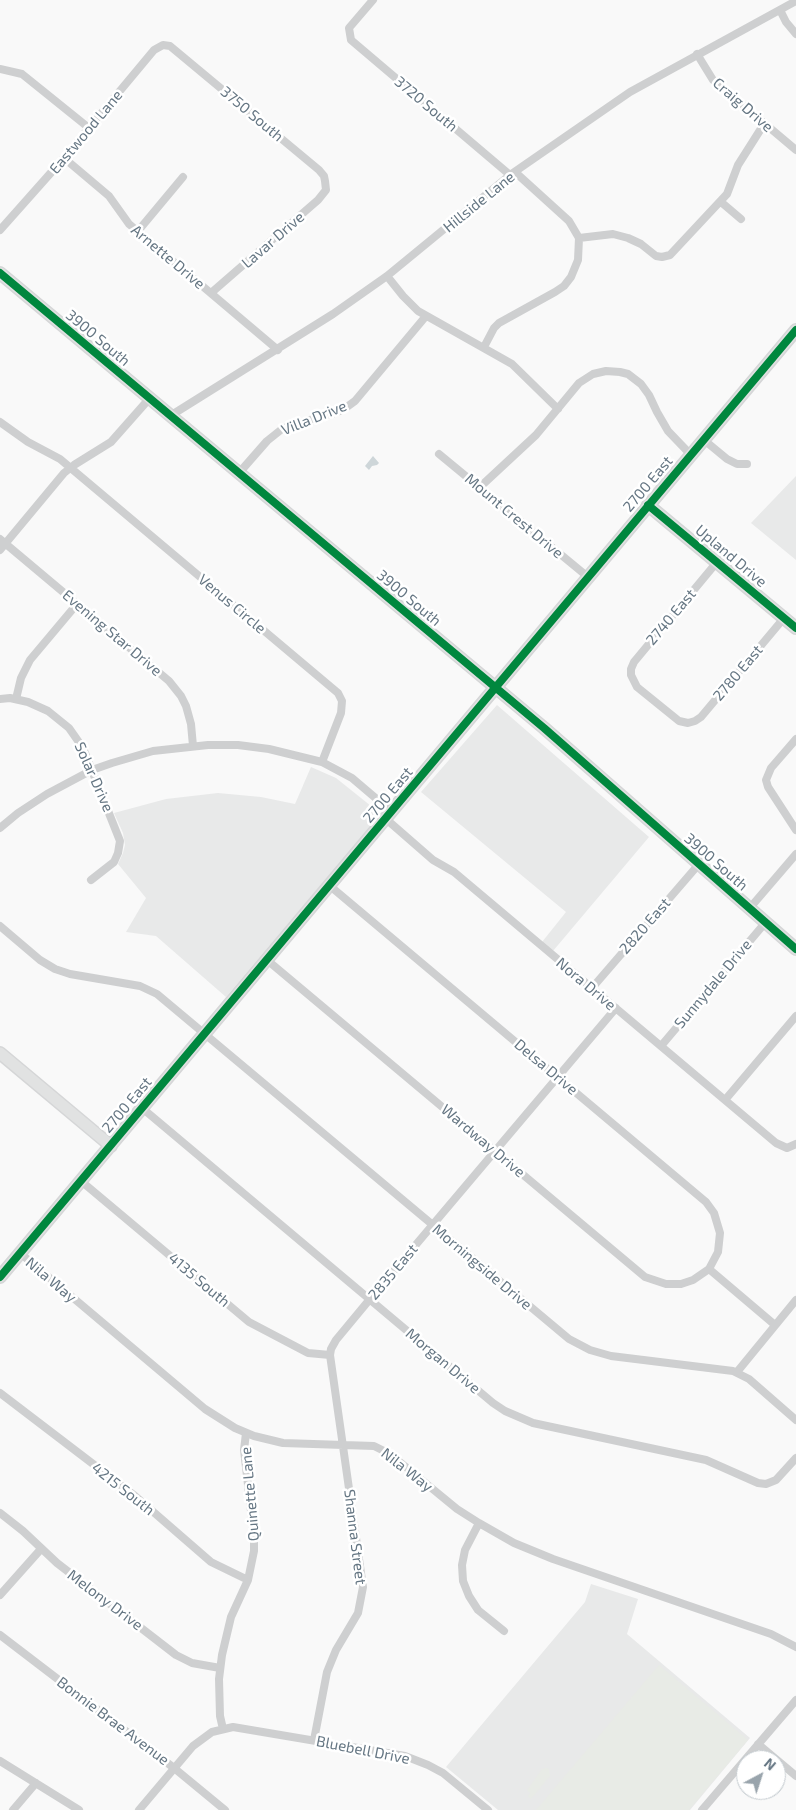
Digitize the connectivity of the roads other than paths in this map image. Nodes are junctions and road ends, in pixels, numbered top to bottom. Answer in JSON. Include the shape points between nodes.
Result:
{"nodes":[{"id":1,"x":373,"y":0,"type":"edge"},
{"id":2,"x":796,"y":1,"type":"edge"},
{"id":3,"x":780,"y":10,"type":"junction"},
{"id":4,"x":796,"y":34,"type":"edge"},
{"id":5,"x":176,"y":50,"type":"joint"},
{"id":6,"x":697,"y":54,"type":"junction"},
{"id":7,"x":0,"y":69,"type":"edge"},
{"id":8,"x":764,"y":124,"type":"junction"},
{"id":9,"x":89,"y":128,"type":"junction"},
{"id":10,"x":796,"y":150,"type":"edge"},
{"id":11,"x":64,"y":158,"type":"junction"},
{"id":12,"x":512,"y":174,"type":"junction"},
{"id":13,"x":183,"y":177,"type":"dead end"},
{"id":14,"x":325,"y":181,"type":"joint"},
{"id":15,"x":720,"y":202,"type":"junction"},
{"id":16,"x":741,"y":219,"type":"dead end"},
{"id":17,"x":0,"y":230,"type":"edge"},
{"id":18,"x":138,"y":231,"type":"junction"},
{"id":19,"x":579,"y":238,"type":"junction"},
{"id":20,"x":0,"y":273,"type":"edge"},
{"id":21,"x":387,"y":276,"type":"junction"},
{"id":22,"x":212,"y":293,"type":"junction"},
{"id":23,"x":426,"y":316,"type":"junction"},
{"id":24,"x":796,"y":330,"type":"edge"},
{"id":25,"x":484,"y":348,"type":"junction"},
{"id":26,"x":278,"y":350,"type":"junction"},
{"id":27,"x":149,"y":399,"type":"junction"},
{"id":28,"x":558,"y":409,"type":"junction"},
{"id":29,"x":170,"y":416,"type":"junction"},
{"id":30,"x":0,"y":422,"type":"edge"},
{"id":31,"x":704,"y":440,"type":"junction"},
{"id":32,"x":439,"y":454,"type":"dead end"},
{"id":33,"x":691,"y":454,"type":"junction"},
{"id":34,"x":746,"y":464,"type":"dead end"},
{"id":35,"x":70,"y":468,"type":"junction"},
{"id":36,"x":239,"y":473,"type":"junction"},
{"id":37,"x":480,"y":487,"type":"junction"},
{"id":38,"x":648,"y":505,"type":"junction"},
{"id":39,"x":2,"y":544,"type":"edge"},
{"id":40,"x":717,"y":562,"type":"junction"},
{"id":41,"x":588,"y":577,"type":"junction"},
{"id":42,"x":77,"y":604,"type":"junction"},
{"id":43,"x":784,"y":618,"type":"junction"},
{"id":44,"x":796,"y":628,"type":"edge"},
{"id":45,"x":495,"y":689,"type":"junction"},
{"id":46,"x":0,"y":699,"type":"edge"},
{"id":47,"x":16,"y":699,"type":"junction"},
{"id":48,"x":688,"y":723,"type":"joint"},
{"id":49,"x":796,"y":739,"type":"edge"},
{"id":50,"x":193,"y":746,"type":"junction"},
{"id":51,"x":322,"y":762,"type":"junction"},
{"id":52,"x":92,"y":770,"type":"junction"},
{"id":53,"x":389,"y":816,"type":"junction"},
{"id":54,"x":0,"y":828,"type":"edge"},
{"id":55,"x":796,"y":830,"type":"edge"},
{"id":56,"x":796,"y":854,"type":"edge"},
{"id":57,"x":699,"y":864,"type":"junction"},
{"id":58,"x":91,"y":880,"type":"dead end"},
{"id":59,"x":330,"y":886,"type":"junction"},
{"id":60,"x":749,"y":909,"type":"junction"},
{"id":61,"x":765,"y":923,"type":"junction"},
{"id":62,"x":0,"y":926,"type":"edge"},
{"id":63,"x":796,"y":949,"type":"edge"},
{"id":64,"x":267,"y":960,"type":"junction"},
{"id":65,"x":592,"y":988,"type":"junction"},
{"id":66,"x":616,"y":1008,"type":"junction"},
{"id":67,"x":796,"y":1016,"type":"edge"},
{"id":68,"x":205,"y":1034,"type":"junction"},
{"id":69,"x":661,"y":1046,"type":"junction"},
{"id":70,"x":0,"y":1053,"type":"edge"},
{"id":71,"x":558,"y":1078,"type":"junction"},
{"id":72,"x":725,"y":1100,"type":"junction"},
{"id":73,"x":142,"y":1108,"type":"junction"},
{"id":74,"x":796,"y":1144,"type":"edge"},
{"id":75,"x":111,"y":1146,"type":"junction"},
{"id":76,"x":495,"y":1151,"type":"junction"},
{"id":77,"x":81,"y":1182,"type":"junction"},
{"id":78,"x":432,"y":1225,"type":"junction"},
{"id":79,"x":20,"y":1253,"type":"junction"},
{"id":80,"x":709,"y":1269,"type":"junction"},
{"id":81,"x":0,"y":1277,"type":"edge"},
{"id":82,"x":370,"y":1299,"type":"junction"},
{"id":83,"x":796,"y":1300,"type":"edge"},
{"id":84,"x":775,"y":1324,"type":"junction"},
{"id":85,"x":330,"y":1355,"type":"junction"},
{"id":86,"x":737,"y":1372,"type":"junction"},
{"id":87,"x":0,"y":1393,"type":"edge"},
{"id":88,"x":796,"y":1420,"type":"edge"},
{"id":89,"x":246,"y":1433,"type":"junction"},
{"id":90,"x":343,"y":1445,"type":"junction"},
{"id":91,"x":796,"y":1458,"type":"edge"},
{"id":92,"x":0,"y":1513,"type":"edge"},
{"id":93,"x":479,"y":1524,"type":"junction"},
{"id":94,"x":41,"y":1549,"type":"junction"},
{"id":95,"x":248,"y":1580,"type":"junction"},
{"id":96,"x":0,"y":1595,"type":"edge"},
{"id":97,"x":504,"y":1631,"type":"dead end"},
{"id":98,"x":0,"y":1635,"type":"edge"},
{"id":99,"x":796,"y":1647,"type":"edge"},
{"id":100,"x":220,"y":1668,"type":"junction"},
{"id":101,"x":796,"y":1700,"type":"edge"},
{"id":102,"x":223,"y":1729,"type":"junction"},
{"id":103,"x":314,"y":1740,"type":"junction"},
{"id":104,"x":758,"y":1744,"type":"junction"},
{"id":105,"x":0,"y":1761,"type":"edge"},
{"id":106,"x":174,"y":1768,"type":"junction"},
{"id":107,"x":796,"y":1776,"type":"edge"},
{"id":108,"x":36,"y":1783,"type":"junction"},
{"id":109,"x":13,"y":1810,"type":"edge"},
{"id":110,"x":79,"y":1810,"type":"edge"},
{"id":111,"x":139,"y":1810,"type":"edge"},
{"id":112,"x":225,"y":1810,"type":"edge"},
{"id":113,"x":488,"y":1810,"type":"edge"},
{"id":114,"x":702,"y":1810,"type":"edge"}],
"edges":[{"from":1,"to":12,"type":"street","name":"3720 South","via":[[349,28],[351,40]]},
{"from":2,"to":3,"type":"street","name":"Hillside Lane"},
{"from":3,"to":4,"type":"street"},
{"from":3,"to":6,"type":"street","name":"Hillside Lane"},
{"from":5,"to":9,"type":"street","name":"Eastwood Lane","via":[[163,45],[154,50]]},
{"from":5,"to":14,"type":"street","name":"3750 South","via":[[319,170]]},
{"from":6,"to":8,"type":"street","name":"Craig Drive","via":[[713,80]]},
{"from":6,"to":12,"type":"street","name":"Hillside Lane","via":[[630,92]]},
{"from":7,"to":9,"type":"street","via":[[22,74]]},
{"from":8,"to":10,"type":"street","name":"Craig Drive"},
{"from":8,"to":15,"type":"street","via":[[738,165]]},
{"from":9,"to":11,"type":"street","name":"Eastwood Lane"},
{"from":11,"to":17,"type":"street","name":"Eastwood Lane"},
{"from":11,"to":18,"type":"street","name":"Arnette Drive","via":[[109,196],[124,219]]},
{"from":12,"to":19,"type":"street","name":"3720 South","via":[[561,212]]},
{"from":12,"to":21,"type":"street","name":"Hillside Lane"},
{"from":13,"to":18,"type":"street"},
{"from":14,"to":22,"type":"street","name":"Lavar Drive","via":[[326,190],[318,200]]},
{"from":15,"to":16,"type":"street"},
{"from":15,"to":19,"type":"street","via":[[675,252],[666,256],[656,256],[641,244],[613,234]]},
{"from":18,"to":22,"type":"street","name":"Arnette Drive"},
{"from":19,"to":25,"type":"street","via":[[578,260],[571,278],[555,292],[499,323]]},
{"from":20,"to":27,"type":"street","name":"3900 South"},
{"from":21,"to":23,"type":"street","via":[[412,306]]},
{"from":21,"to":26,"type":"street","name":"Hillside Lane"},
{"from":22,"to":26,"type":"street","name":"Arnette Drive"},
{"from":23,"to":25,"type":"street"},
{"from":23,"to":36,"type":"street","name":"Villa Drive","via":[[355,401],[332,414],[282,429]]},
{"from":24,"to":31,"type":"street","name":"2700 East"},
{"from":25,"to":28,"type":"street","via":[[512,364]]},
{"from":26,"to":29,"type":"street","name":"Hillside Lane"},
{"from":27,"to":29,"type":"street","name":"3900 South"},
{"from":27,"to":35,"type":"street","via":[[111,442]]},
{"from":28,"to":33,"type":"street","via":[[579,384],[593,374],[606,371],[628,374],[641,384],[668,431]]},
{"from":28,"to":37,"type":"street","via":[[536,435]]},
{"from":29,"to":36,"type":"street","name":"3900 South"},
{"from":30,"to":35,"type":"street","name":"Venus Circle"},
{"from":31,"to":33,"type":"street","name":"2700 East"},
{"from":31,"to":34,"type":"street","via":[[727,459]]},
{"from":32,"to":37,"type":"street","name":"Mount Crest Drive"},
{"from":33,"to":38,"type":"street","name":"2700 East"},
{"from":35,"to":39,"type":"street"},
{"from":35,"to":51,"type":"street","name":"Venus Circle","via":[[338,693],[342,713]]},
{"from":36,"to":45,"type":"street","name":"3900 South"},
{"from":37,"to":41,"type":"street","name":"Mount Crest Drive"},
{"from":38,"to":40,"type":"street","name":"Upland Drive"},
{"from":38,"to":41,"type":"street","name":"2700 East"},
{"from":39,"to":42,"type":"street","name":"Evening Star Drive"},
{"from":40,"to":43,"type":"street","name":"Upland Drive"},
{"from":40,"to":48,"type":"street","name":"2740 East","via":[[634,662],[631,675],[637,687],[676,719]]},
{"from":41,"to":45,"type":"street","name":"2700 East"},
{"from":42,"to":47,"type":"street","via":[[30,660]]},
{"from":42,"to":50,"type":"street","name":"Evening Star Drive","via":[[163,675],[181,696],[189,715]]},
{"from":43,"to":44,"type":"street","name":"Upland Drive"},
{"from":43,"to":48,"type":"street","name":"2780 East","via":[[701,717]]},
{"from":45,"to":53,"type":"street","name":"2700 East"},
{"from":45,"to":57,"type":"street","name":"3900 South"},
{"from":46,"to":47,"type":"street","name":"Solar Drive"},
{"from":47,"to":52,"type":"street","name":"Solar Drive","via":[[42,708],[62,722],[79,741]]},
{"from":49,"to":55,"type":"street","via":[[771,768],[766,783]]},
{"from":50,"to":51,"type":"street","name":"Nora Drive","via":[[261,748]]},
{"from":50,"to":52,"type":"street","name":"Nora Drive","via":[[133,756]]},
{"from":51,"to":53,"type":"street","name":"Nora Drive","via":[[352,778]]},
{"from":52,"to":54,"type":"street","name":"Nora Drive","via":[[47,794]]},
{"from":52,"to":58,"type":"street","name":"Solar Drive","via":[[120,845],[114,862]]},
{"from":53,"to":59,"type":"street","name":"2700 East"},
{"from":53,"to":65,"type":"street","name":"Nora Drive","via":[[433,860],[454,872]]},
{"from":56,"to":60,"type":"street"},
{"from":57,"to":60,"type":"street","name":"3900 South"},
{"from":57,"to":65,"type":"street","name":"2820 East"},
{"from":59,"to":64,"type":"street","name":"2700 East"},
{"from":59,"to":71,"type":"street","name":"Delsa Drive"},
{"from":60,"to":61,"type":"street","name":"3900 South"},
{"from":61,"to":63,"type":"street","name":"3900 South"},
{"from":61,"to":69,"type":"street","name":"Sunnydale Drive"},
{"from":62,"to":68,"type":"street","name":"Morningside Drive","via":[[40,960],[60,971],[133,984],[152,991]]},
{"from":64,"to":68,"type":"street","name":"2700 East"},
{"from":64,"to":76,"type":"street","name":"Wardway Drive"},
{"from":65,"to":66,"type":"street","name":"Nora Drive"},
{"from":66,"to":69,"type":"street","name":"Nora Drive"},
{"from":66,"to":71,"type":"street","name":"2835 East"},
{"from":67,"to":72,"type":"street"},
{"from":68,"to":73,"type":"street","name":"2700 East"},
{"from":68,"to":78,"type":"street","name":"Morningside Drive"},
{"from":69,"to":72,"type":"street","name":"Nora Drive"},
{"from":70,"to":75,"type":"street"},
{"from":71,"to":76,"type":"street","name":"2835 East"},
{"from":71,"to":80,"type":"street","name":"Delsa Drive","via":[[711,1208],[719,1226],[720,1240]]},
{"from":72,"to":74,"type":"street","name":"Nora Drive","via":[[776,1142],[787,1148]]},
{"from":73,"to":75,"type":"street","name":"2700 East"},
{"from":73,"to":82,"type":"street","name":"Morgan Drive"},
{"from":75,"to":77,"type":"street","name":"2700 East"},
{"from":76,"to":78,"type":"street","name":"2835 East"},
{"from":76,"to":80,"type":"street","name":"Wardway Drive","via":[[645,1277],[666,1284],[681,1284]]},
{"from":77,"to":79,"type":"street","name":"2700 East"},
{"from":77,"to":85,"type":"street","name":"4135 South","via":[[249,1322],[308,1353]]},
{"from":78,"to":82,"type":"street","name":"2835 East"},
{"from":78,"to":86,"type":"street","name":"Morningside Drive","via":[[564,1335],[583,1347],[611,1356]]},
{"from":79,"to":81,"type":"street","name":"2700 East"},
{"from":79,"to":89,"type":"street","name":"Nila Way","via":[[205,1409]]},
{"from":80,"to":84,"type":"street"},
{"from":82,"to":85,"type":"street","name":"2835 East","via":[[334,1343]]},
{"from":82,"to":91,"type":"street","name":"Morgan Drive","via":[[493,1403],[526,1420],[706,1460],[758,1483],[776,1480]]},
{"from":83,"to":84,"type":"street"},
{"from":84,"to":86,"type":"street"},
{"from":85,"to":90,"type":"street","name":"Shanna Street"},
{"from":86,"to":88,"type":"street","name":"Morningside Drive"},
{"from":87,"to":95,"type":"street","name":"4215 South","via":[[135,1496],[211,1562]]},
{"from":89,"to":90,"type":"street","name":"Nila Way","via":[[283,1443]]},
{"from":89,"to":95,"type":"street","name":"Quinette Lane","via":[[244,1454],[255,1544]]},
{"from":90,"to":93,"type":"street","name":"Nila Way","via":[[370,1445],[382,1449]]},
{"from":90,"to":103,"type":"street","name":"Shanna Street","via":[[362,1595],[358,1613],[327,1672]]},
{"from":92,"to":94,"type":"street","name":"Melony Drive"},
{"from":93,"to":97,"type":"street","via":[[464,1550],[463,1581],[478,1610]]},
{"from":93,"to":99,"type":"street","name":"Nila Way","via":[[539,1553],[771,1634]]},
{"from":94,"to":96,"type":"street"},
{"from":94,"to":100,"type":"street","name":"Melony Drive","via":[[181,1658],[198,1665]]},
{"from":95,"to":100,"type":"street","name":"Quinette Lane","via":[[231,1617]]},
{"from":98,"to":106,"type":"street","name":"Bonnie Brae Avenue"},
{"from":100,"to":102,"type":"street","name":"Quinette Lane"},
{"from":101,"to":104,"type":"street"},
{"from":102,"to":103,"type":"street","name":"Bluebell Drive","via":[[238,1728]]},
{"from":102,"to":106,"type":"street","via":[[208,1734]]},
{"from":103,"to":113,"type":"street","name":"Bluebell Drive","via":[[389,1753],[420,1762],[443,1774]]},
{"from":104,"to":107,"type":"street"},
{"from":104,"to":114,"type":"street"},
{"from":105,"to":108,"type":"street"},
{"from":106,"to":111,"type":"street"},
{"from":106,"to":112,"type":"street","name":"Bonnie Brae Avenue"},
{"from":108,"to":109,"type":"street"},
{"from":108,"to":110,"type":"street"}]}
